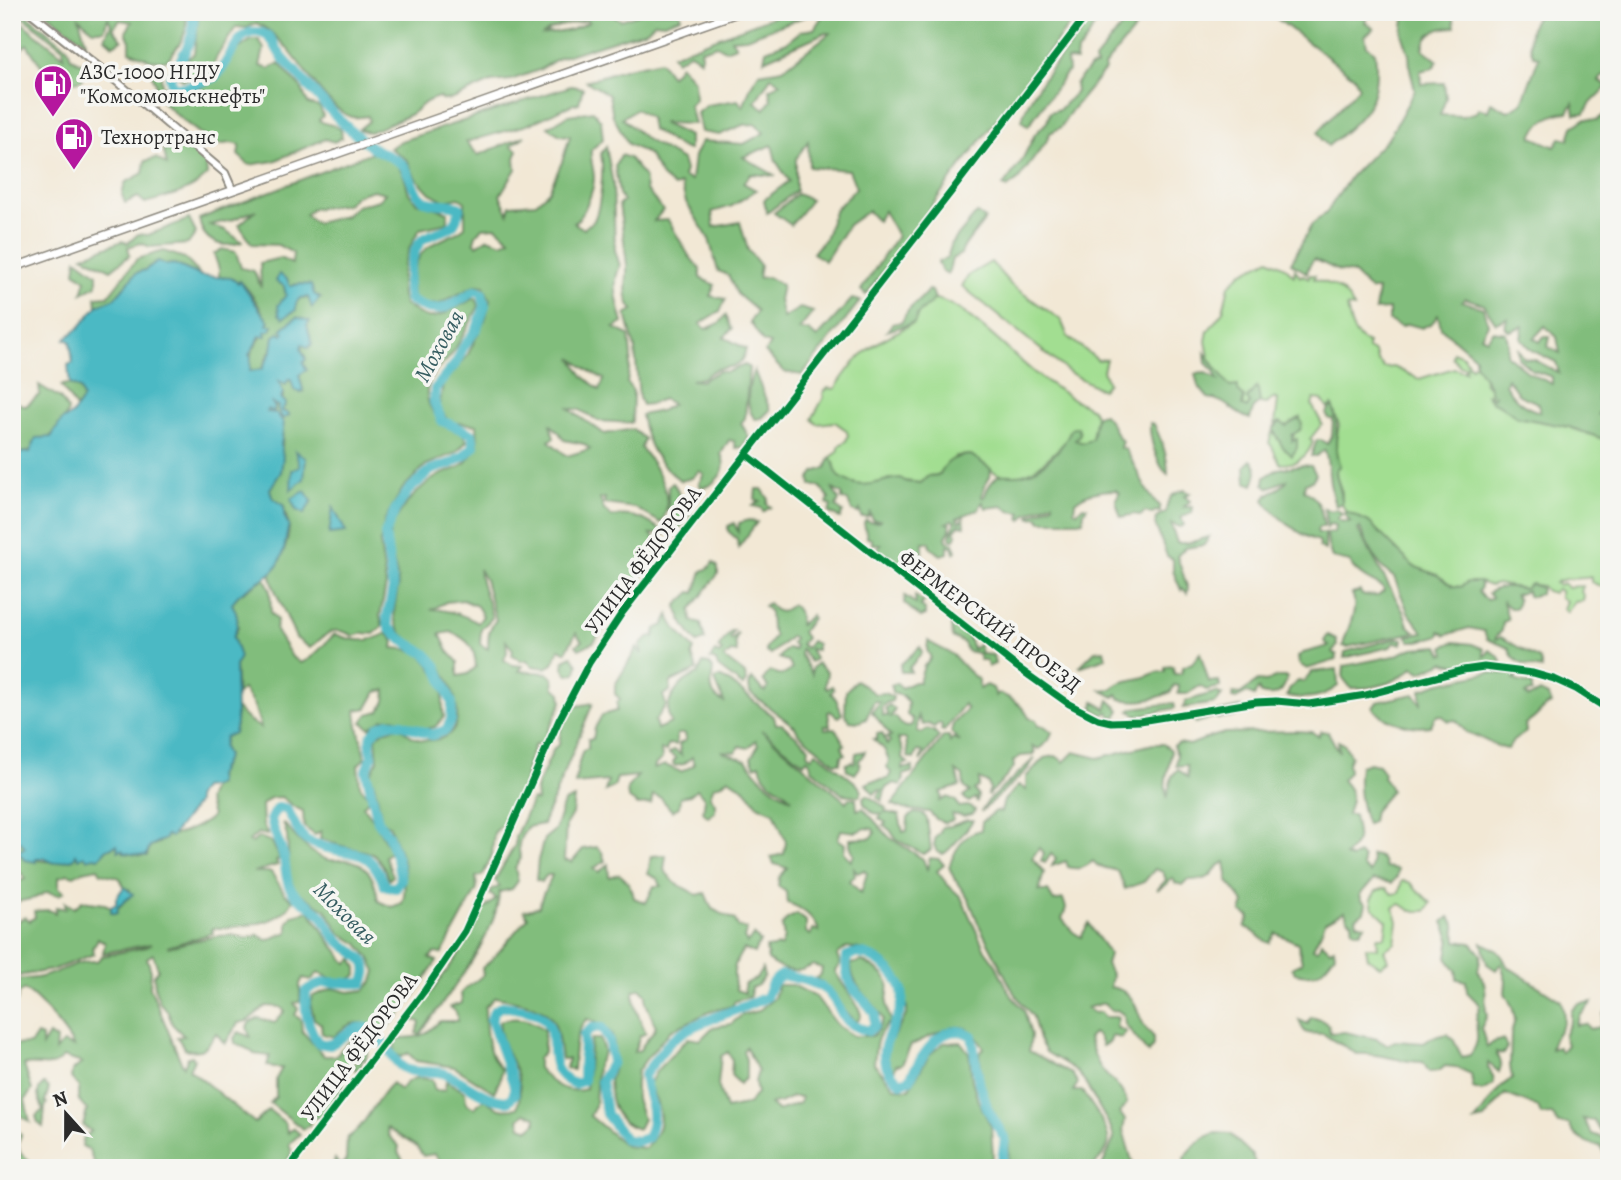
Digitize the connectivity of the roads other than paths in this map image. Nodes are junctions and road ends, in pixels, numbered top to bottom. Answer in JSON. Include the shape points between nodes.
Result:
{"nodes":[{"id":1,"x":30,"y":12,"type":"edge"},
{"id":2,"x":740,"y":12,"type":"edge"},
{"id":3,"x":1089,"y":12,"type":"edge"},
{"id":4,"x":232,"y":189,"type":"junction"},
{"id":5,"x":12,"y":268,"type":"edge"},
{"id":6,"x":746,"y":454,"type":"junction"},
{"id":7,"x":1609,"y":710,"type":"edge"},
{"id":8,"x":289,"y":1168,"type":"edge"}],
"edges":[{"from":1,"to":4,"type":"street","via":[[225,173]]},
{"from":2,"to":4,"type":"main road"},
{"from":3,"to":6,"type":"street","name":"УЛИЦА ФЁДОРОВА"},
{"from":4,"to":5,"type":"main road"},
{"from":6,"to":7,"type":"street","name":"ФЕРМЕРСКИЙ ПРОЕЗД","via":[[1017,667],[1098,719],[1122,722],[1255,702],[1332,701],[1484,667],[1554,679]]},
{"from":6,"to":8,"type":"street","name":"УЛИЦА ФЁДОРОВА","via":[[622,613],[589,663],[465,931]]}]}
